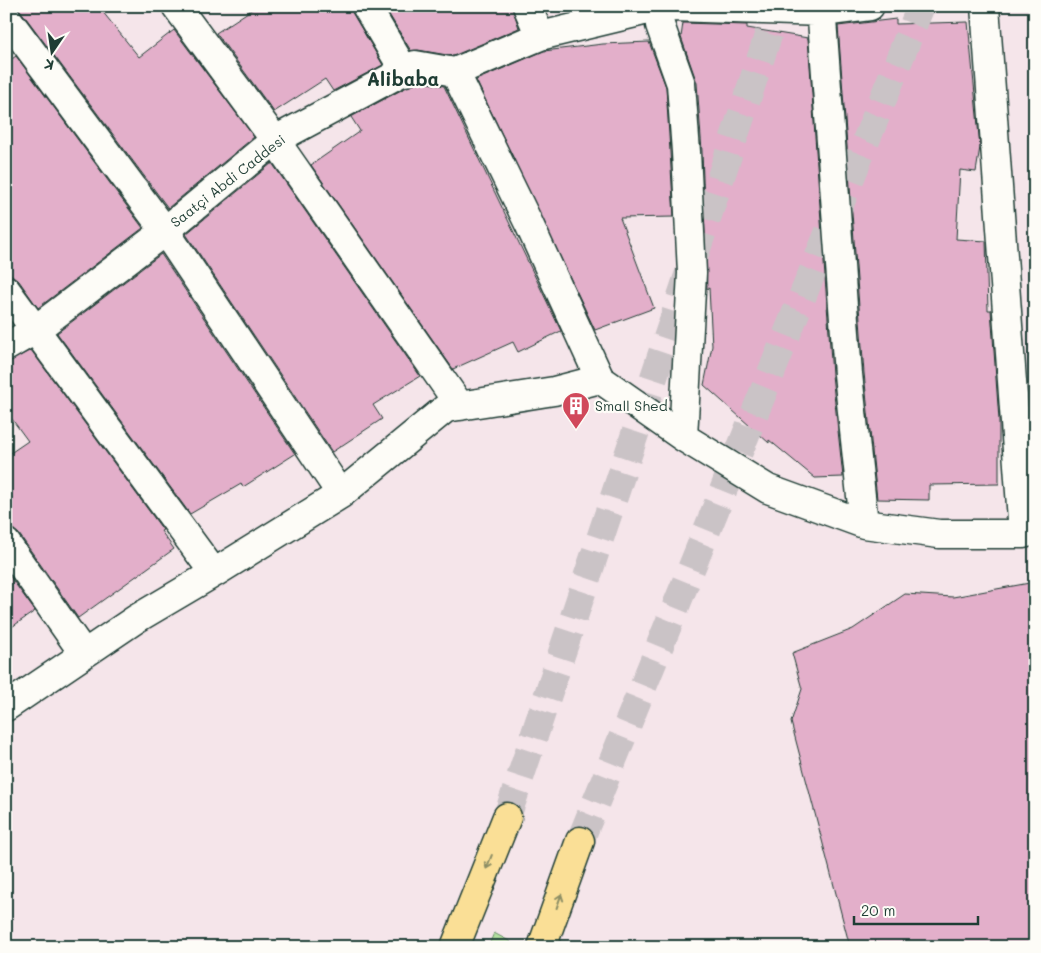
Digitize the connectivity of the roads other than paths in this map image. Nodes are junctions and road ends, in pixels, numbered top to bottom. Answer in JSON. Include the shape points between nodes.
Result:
{"nodes":[{"id":1,"x":176,"y":6,"type":"edge"},
{"id":2,"x":366,"y":6,"type":"edge"},
{"id":3,"x":527,"y":6,"type":"edge"},
{"id":4,"x":870,"y":6,"type":"edge"},
{"id":5,"x":985,"y":6,"type":"edge"},
{"id":6,"x":821,"y":9,"type":"edge"},
{"id":7,"x":658,"y":12,"type":"edge"},
{"id":8,"x":6,"y":17,"type":"edge"},
{"id":9,"x":540,"y":36,"type":"junction"},
{"id":10,"x":405,"y":72,"type":"junction"},
{"id":11,"x":455,"y":72,"type":"junction"},
{"id":12,"x":274,"y":140,"type":"junction"},
{"id":13,"x":165,"y":231,"type":"junction"},
{"id":14,"x":6,"y":290,"type":"edge"},
{"id":15,"x":35,"y":330,"type":"junction"},
{"id":16,"x":6,"y":348,"type":"edge"},
{"id":17,"x":600,"y":380,"type":"junction"},
{"id":18,"x":460,"y":406,"type":"junction"},
{"id":19,"x":683,"y":437,"type":"junction"},
{"id":20,"x":341,"y":494,"type":"junction"},
{"id":21,"x":864,"y":524,"type":"junction"},
{"id":22,"x":1029,"y":532,"type":"edge"},
{"id":23,"x":6,"y":544,"type":"edge"},
{"id":24,"x":214,"y":573,"type":"junction"},
{"id":25,"x":84,"y":654,"type":"junction"},
{"id":26,"x":6,"y":707,"type":"edge"},
{"id":27,"x":507,"y":817,"type":"tunnel mouth"},
{"id":28,"x":580,"y":841,"type":"tunnel mouth"},
{"id":29,"x":455,"y":947,"type":"edge"},
{"id":30,"x":542,"y":947,"type":"edge"}],
"edges":[{"from":1,"to":12,"type":"street"},
{"from":2,"to":10,"type":"street"},
{"from":3,"to":9,"type":"street"},
{"from":4,"to":6,"type":"street"},
{"from":5,"to":22,"type":"street"},
{"from":6,"to":7,"type":"street"},
{"from":6,"to":21,"type":"street","via":[[848,374]]},
{"from":7,"to":9,"type":"street"},
{"from":7,"to":19,"type":"street","via":[[681,84],[686,152],[692,273]]},
{"from":8,"to":13,"type":"street"},
{"from":9,"to":11,"type":"street"},
{"from":10,"to":11,"type":"street","name":"Saatçi Abdi Caddesi","via":[[415,65]]},
{"from":10,"to":12,"type":"street","name":"Saatçi Abdi Caddesi"},
{"from":11,"to":17,"type":"street"},
{"from":12,"to":13,"type":"street","name":"Saatçi Abdi Caddesi"},
{"from":12,"to":18,"type":"street"},
{"from":13,"to":15,"type":"street","name":"Saatçi Abdi Caddesi"},
{"from":13,"to":20,"type":"street"},
{"from":14,"to":15,"type":"street"},
{"from":15,"to":16,"type":"street","name":"Saatçi Abdi Caddesi"},
{"from":15,"to":24,"type":"street"},
{"from":17,"to":18,"type":"street"},
{"from":17,"to":19,"type":"street"},
{"from":18,"to":20,"type":"street","via":[[446,408]]},
{"from":19,"to":21,"type":"street","via":[[768,488]]},
{"from":20,"to":24,"type":"street"},
{"from":21,"to":22,"type":"street","via":[[939,534]]},
{"from":23,"to":25,"type":"street"},
{"from":24,"to":25,"type":"street","via":[[136,618]]},
{"from":25,"to":26,"type":"street"},
{"from":27,"to":29,"type":"main road","one_way":true},
{"from":30,"to":28,"type":"main road","one_way":true}]}
